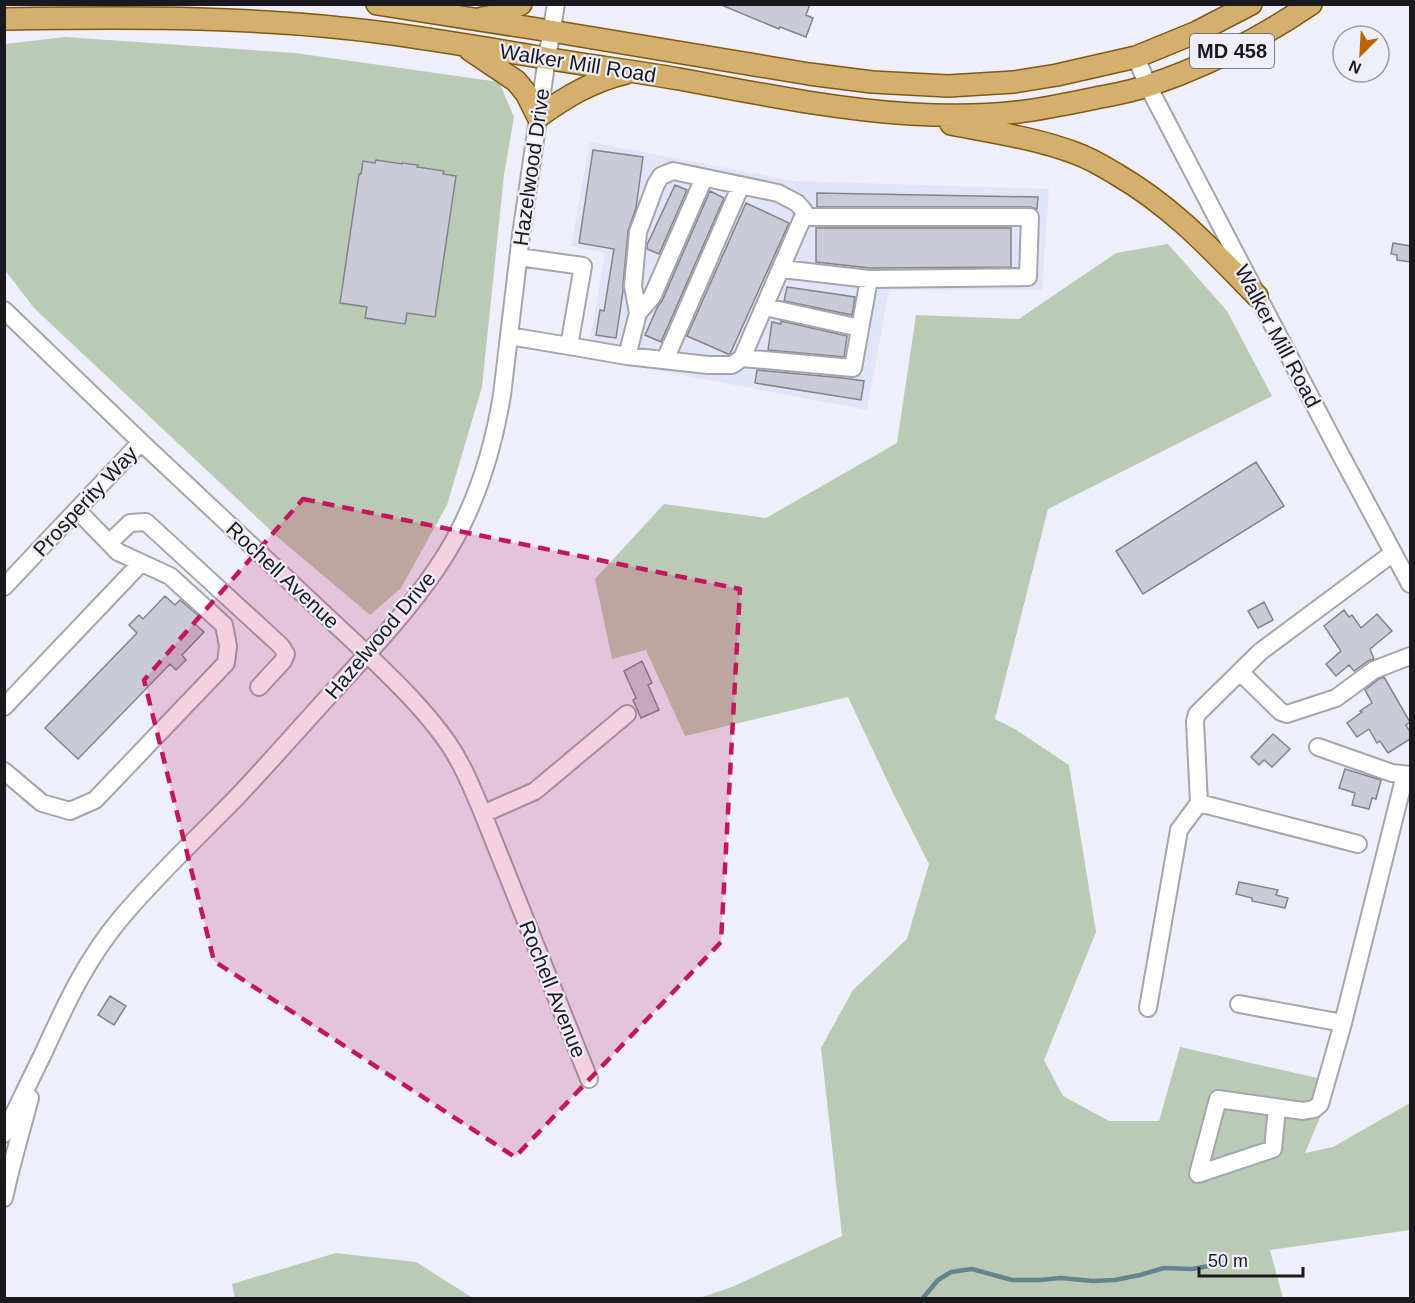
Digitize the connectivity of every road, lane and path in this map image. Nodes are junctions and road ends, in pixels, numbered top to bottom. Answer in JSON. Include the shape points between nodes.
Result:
{"nodes":[{"id":1,"x":377,"y":4,"type":"edge"},
{"id":2,"x":521,"y":4,"type":"edge"},
{"id":3,"x":556,"y":4,"type":"edge"},
{"id":4,"x":1251,"y":4,"type":"edge"},
{"id":5,"x":1311,"y":4,"type":"edge"},
{"id":6,"x":422,"y":8,"type":"edge"},
{"id":7,"x":4,"y":19,"type":"edge"},
{"id":8,"x":474,"y":19,"type":"junction"},
{"id":9,"x":551,"y":31,"type":"junction"},
{"id":10,"x":462,"y":45,"type":"junction"},
{"id":11,"x":1136,"y":57,"type":"junction"},
{"id":12,"x":547,"y":58,"type":"junction"},
{"id":13,"x":632,"y":71,"type":"junction"},
{"id":14,"x":1148,"y":86,"type":"junction"},
{"id":15,"x":867,"y":110,"type":"junction"},
{"id":16,"x":538,"y":117,"type":"junction"},
{"id":17,"x":704,"y":178,"type":"junction"},
{"id":18,"x":741,"y":185,"type":"junction"},
{"id":19,"x":803,"y":217,"type":"junction"},
{"id":20,"x":519,"y":257,"type":"junction"},
{"id":21,"x":782,"y":269,"type":"junction"},
{"id":22,"x":869,"y":279,"type":"junction"},
{"id":23,"x":1257,"y":296,"type":"junction"},
{"id":24,"x":765,"y":307,"type":"junction"},
{"id":25,"x":4,"y":310,"type":"edge"},
{"id":26,"x":638,"y":313,"type":"junction"},
{"id":27,"x":860,"y":328,"type":"junction"},
{"id":28,"x":509,"y":336,"type":"junction"},
{"id":29,"x":568,"y":346,"type":"junction"},
{"id":30,"x":627,"y":356,"type":"junction"},
{"id":31,"x":742,"y":358,"type":"junction"},
{"id":32,"x":665,"y":360,"type":"junction"},
{"id":33,"x":141,"y":442,"type":"junction"},
{"id":34,"x":77,"y":510,"type":"junction"},
{"id":35,"x":109,"y":543,"type":"junction"},
{"id":36,"x":1393,"y":553,"type":"junction"},
{"id":37,"x":141,"y":563,"type":"junction"},
{"id":38,"x":1410,"y":584,"type":"edge"},
{"id":39,"x":4,"y":586,"type":"edge"},
{"id":40,"x":367,"y":654,"type":"junction"},
{"id":41,"x":1410,"y":656,"type":"edge"},
{"id":42,"x":1240,"y":672,"type":"junction"},
{"id":43,"x":259,"y":687,"type":"dead end"},
{"id":44,"x":4,"y":707,"type":"edge"},
{"id":45,"x":627,"y":714,"type":"dead end"},
{"id":46,"x":1318,"y":747,"type":"dead end"},
{"id":47,"x":4,"y":771,"type":"edge"},
{"id":48,"x":1408,"y":775,"type":"edge"},
{"id":49,"x":1199,"y":803,"type":"junction"},
{"id":50,"x":483,"y":814,"type":"junction"},
{"id":51,"x":1358,"y":844,"type":"dead end"},
{"id":52,"x":1239,"y":1004,"type":"dead end"},
{"id":53,"x":1148,"y":1008,"type":"dead end"},
{"id":54,"x":1343,"y":1023,"type":"junction"},
{"id":55,"x":43,"y":1053,"type":"junction"},
{"id":56,"x":589,"y":1079,"type":"dead end"},
{"id":57,"x":1277,"y":1108,"type":"junction"},
{"id":58,"x":4,"y":1134,"type":"edge"},
{"id":59,"x":4,"y":1198,"type":"edge"}],
"edges":[{"from":1,"to":6,"type":"main road","name":"Walker Mill Road"},
{"from":2,"to":8,"type":"main road","via":[[498,15]]},
{"from":3,"to":9,"type":"street","name":"Hazelwood Drive"},
{"from":4,"to":11,"type":"main road","number":"MD 458"},
{"from":5,"to":14,"type":"main road","number":"MD 458","via":[[1254,40]]},
{"from":6,"to":8,"type":"main road","name":"Walker Mill Road"},
{"from":7,"to":10,"type":"main road","name":"Walker Mill Road","via":[[267,21]]},
{"from":8,"to":9,"type":"main road","name":"Walker Mill Road"},
{"from":9,"to":11,"type":"main road","name":"Walker Mill Road","via":[[809,74],[907,85],[1014,82]]},
{"from":9,"to":12,"type":"street","name":"Hazelwood Drive"},
{"from":10,"to":12,"type":"main road","name":"Walker Mill Road"},
{"from":10,"to":16,"type":"main road","via":[[516,81]]},
{"from":11,"to":14,"type":"street","name":"Walker Mill Road"},
{"from":12,"to":13,"type":"main road","name":"Walker Mill Road"},
{"from":12,"to":16,"type":"street","name":"Hazelwood Drive"},
{"from":13,"to":15,"type":"main road","name":"Walker Mill Road"},
{"from":13,"to":16,"type":"main road","via":[[606,78],[565,98]]},
{"from":14,"to":15,"type":"main road","name":"Walker Mill Road","via":[[1018,112],[960,115]]},
{"from":14,"to":23,"type":"street","name":"Walker Mill Road"},
{"from":15,"to":23,"type":"main road","via":[[1012,135],[1076,153],[1122,178],[1177,216]]},
{"from":16,"to":20,"type":"street","name":"Hazelwood Drive"},
{"from":17,"to":18,"type":"street"},
{"from":17,"to":26,"type":"street","via":[[652,297]]},
{"from":17,"to":26,"type":"street","via":[[673,171],[661,176],[656,184],[638,231],[633,286]]},
{"from":18,"to":19,"type":"street","via":[[778,193],[797,203],[804,211]]},
{"from":18,"to":32,"type":"street"},
{"from":19,"to":21,"type":"street"},
{"from":19,"to":22,"type":"street","via":[[1030,217],[1028,277]]},
{"from":20,"to":28,"type":"street","name":"Hazelwood Drive"},
{"from":20,"to":29,"type":"street","via":[[583,266]]},
{"from":21,"to":22,"type":"street"},
{"from":21,"to":24,"type":"street"},
{"from":22,"to":27,"type":"street"},
{"from":23,"to":36,"type":"street","name":"Walker Mill Road"},
{"from":24,"to":27,"type":"street"},
{"from":24,"to":31,"type":"street"},
{"from":25,"to":33,"type":"street","name":"Rochell Avenue"},
{"from":26,"to":30,"type":"street"},
{"from":27,"to":31,"type":"street","via":[[853,368]]},
{"from":28,"to":29,"type":"street"},
{"from":28,"to":40,"type":"street","name":"Hazelwood Drive","via":[[497,426],[470,507],[438,567]]},
{"from":29,"to":30,"type":"street"},
{"from":30,"to":32,"type":"street"},
{"from":31,"to":32,"type":"street","via":[[732,365]]},
{"from":33,"to":34,"type":"street","name":"Prosperity Way"},
{"from":33,"to":40,"type":"street","name":"Rochell Avenue"},
{"from":34,"to":35,"type":"street"},
{"from":34,"to":39,"type":"street","name":"Prosperity Way"},
{"from":35,"to":37,"type":"street"},
{"from":35,"to":43,"type":"street","via":[[130,524],[146,522],[282,646],[286,654],[283,662]]},
{"from":36,"to":38,"type":"street","name":"Walker Mill Road"},
{"from":36,"to":42,"type":"street","via":[[1260,652]]},
{"from":37,"to":44,"type":"street"},
{"from":37,"to":47,"type":"street","via":[[170,576],[224,625],[226,663],[95,800],[70,811],[42,804]]},
{"from":40,"to":50,"type":"street","name":"Rochell Avenue","via":[[449,744]]},
{"from":40,"to":55,"type":"street","name":"Hazelwood Drive","via":[[121,918],[78,981]]},
{"from":41,"to":42,"type":"street","via":[[1374,670],[1336,698],[1287,714]]},
{"from":42,"to":49,"type":"street","via":[[1197,714]]},
{"from":45,"to":50,"type":"street","via":[[535,791]]},
{"from":46,"to":48,"type":"street"},
{"from":48,"to":54,"type":"street"},
{"from":49,"to":51,"type":"street"},
{"from":49,"to":53,"type":"street","via":[[1179,830]]},
{"from":50,"to":56,"type":"street","name":"Rochell Avenue"},
{"from":52,"to":54,"type":"street"},
{"from":54,"to":57,"type":"street","via":[[1320,1104],[1303,1111]]},
{"from":55,"to":58,"type":"street"},
{"from":55,"to":59,"type":"street"},
{"from":57,"to":57,"type":"street","via":[[1218,1099],[1198,1174],[1273,1149]]}]}
